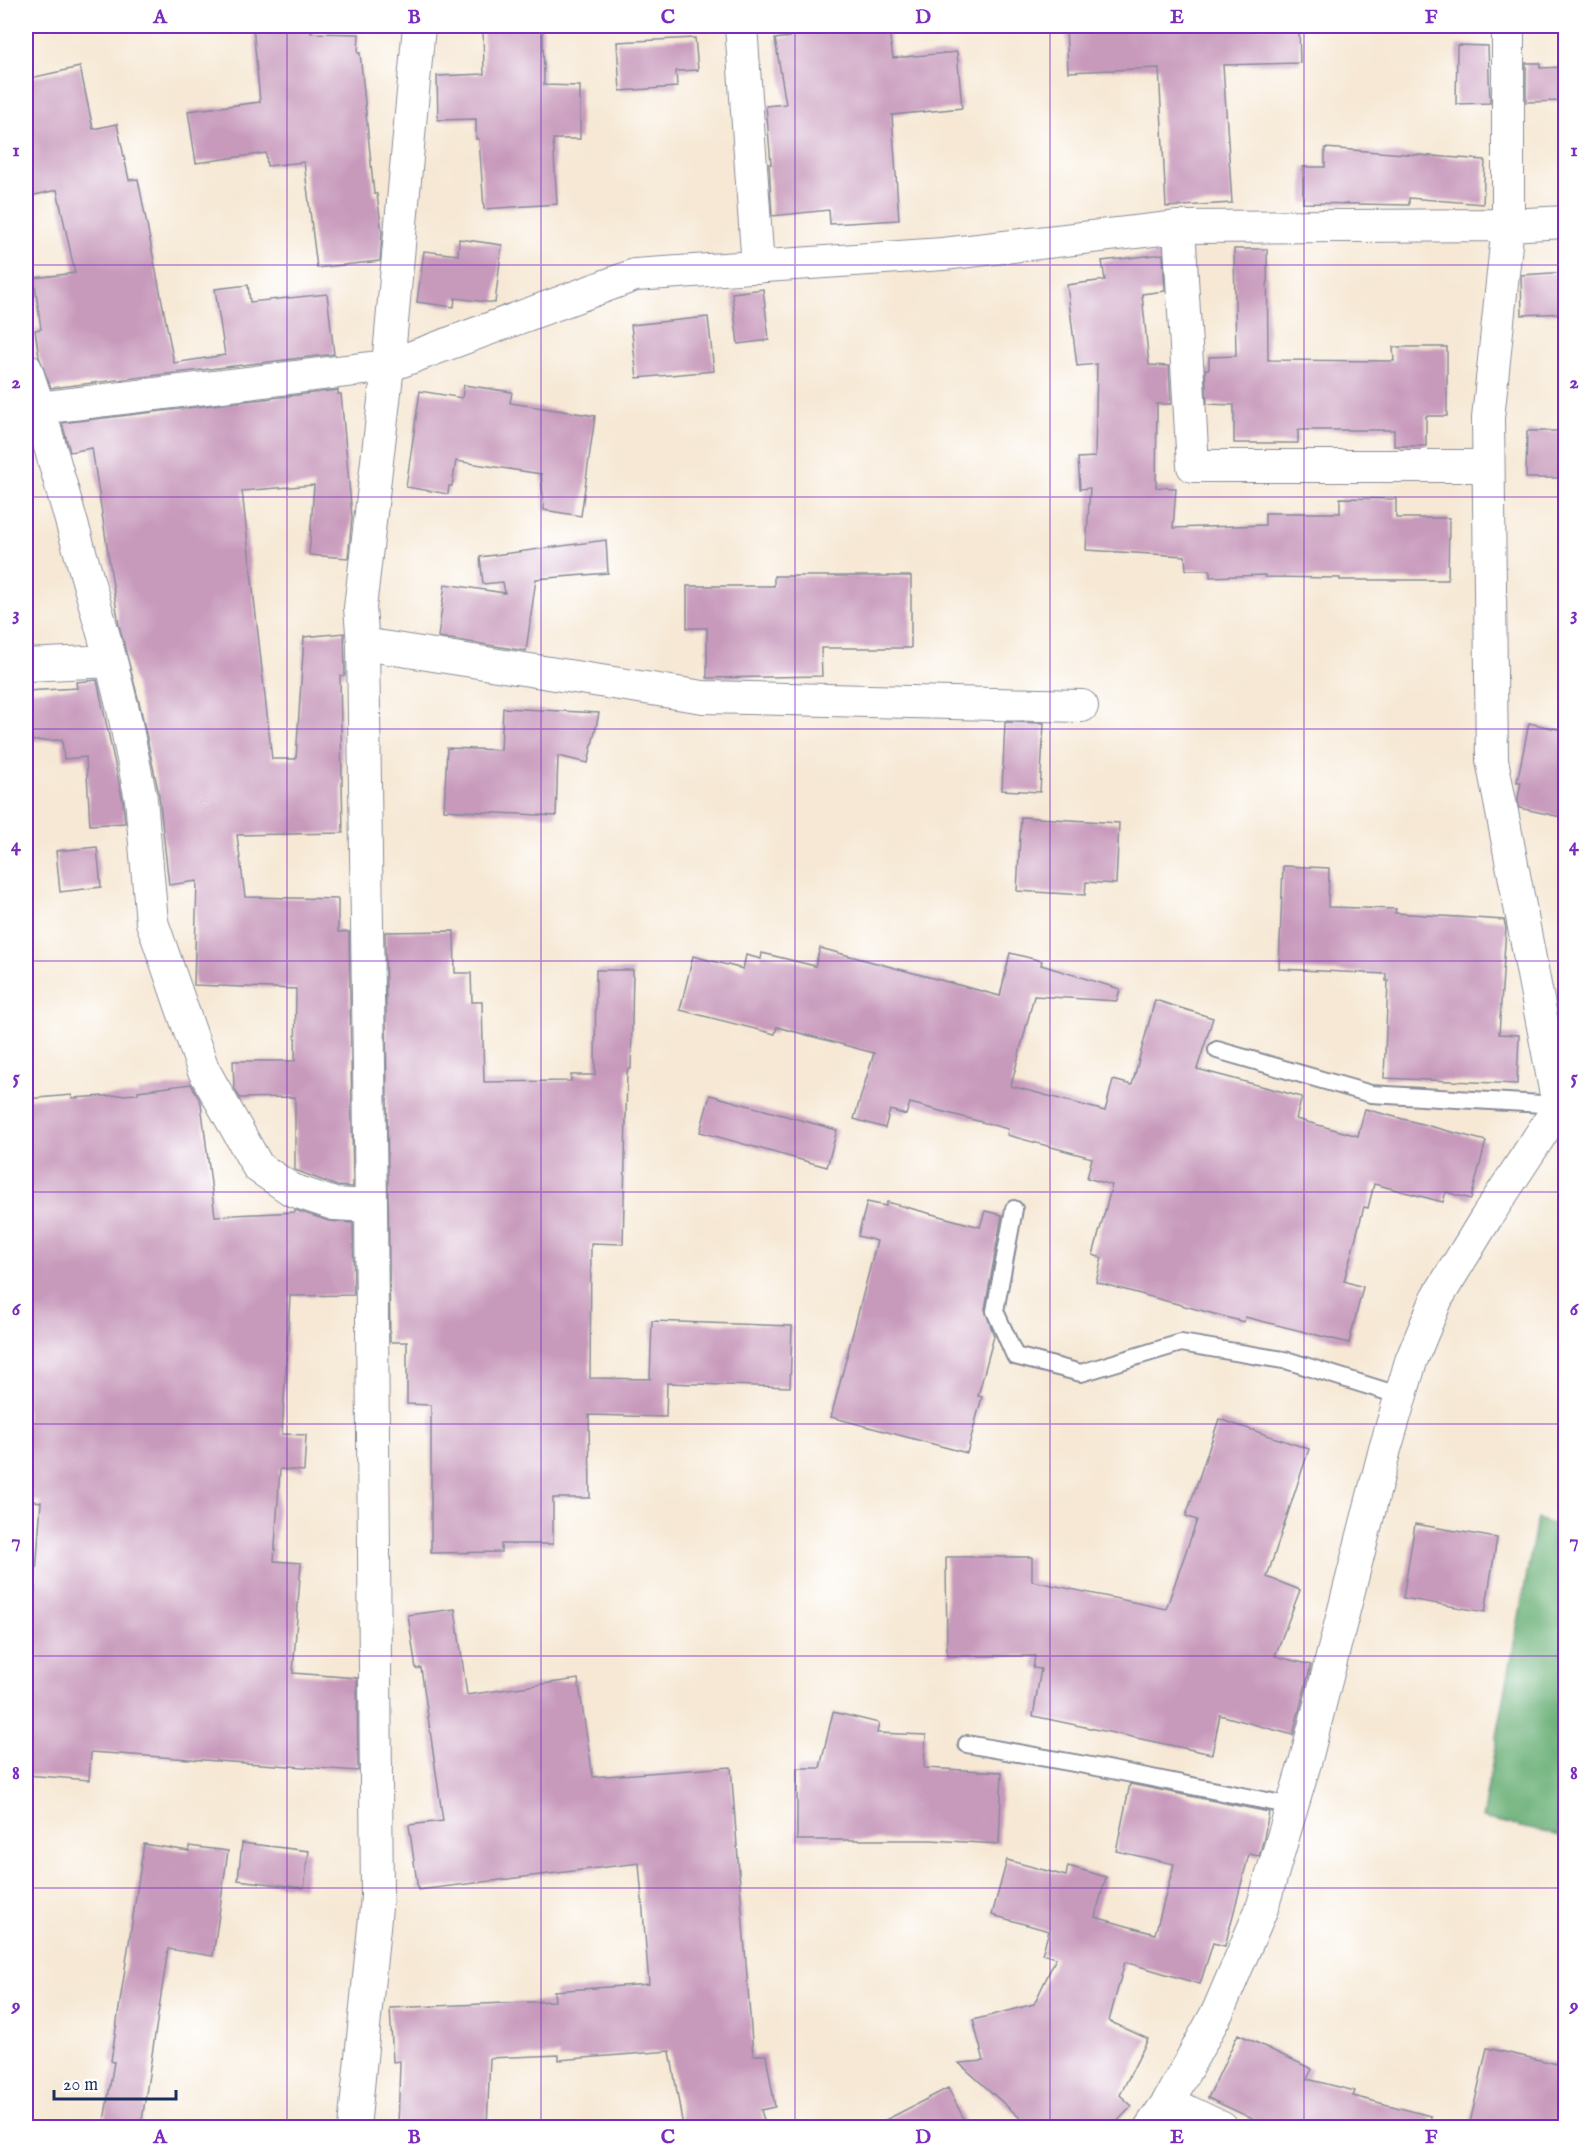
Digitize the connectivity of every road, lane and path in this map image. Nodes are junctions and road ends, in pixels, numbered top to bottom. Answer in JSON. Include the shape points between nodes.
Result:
{"nodes":[{"id":1,"x":419,"y":26,"type":"edge"},
{"id":2,"x":741,"y":26,"type":"edge"},
{"id":3,"x":1508,"y":26,"type":"edge"},
{"id":4,"x":1566,"y":222,"type":"edge"},
{"id":5,"x":1508,"y":225,"type":"junction"},
{"id":6,"x":1179,"y":227,"type":"junction"},
{"id":7,"x":758,"y":267,"type":"junction"},
{"id":8,"x":388,"y":366,"type":"junction"},
{"id":9,"x":26,"y":369,"type":"edge"},
{"id":10,"x":32,"y":407,"type":"edge"},
{"id":11,"x":1488,"y":466,"type":"junction"},
{"id":12,"x":363,"y":644,"type":"junction"},
{"id":13,"x":111,"y":661,"type":"junction"},
{"id":14,"x":26,"y":665,"type":"edge"},
{"id":15,"x":1082,"y":706,"type":"dead end"},
{"id":16,"x":1217,"y":1050,"type":"dead end"},
{"id":17,"x":1562,"y":1100,"type":"edge"},
{"id":18,"x":371,"y":1206,"type":"junction"},
{"id":19,"x":1014,"y":1209,"type":"dead end"},
{"id":20,"x":1401,"y":1396,"type":"junction"},
{"id":21,"x":967,"y":1744,"type":"dead end"},
{"id":22,"x":1292,"y":1806,"type":"junction"},
{"id":23,"x":1167,"y":2102,"type":"junction"},
{"id":24,"x":354,"y":2127,"type":"edge"},
{"id":25,"x":1150,"y":2127,"type":"edge"},
{"id":26,"x":1222,"y":2127,"type":"edge"}],
"edges":[{"from":1,"to":8,"type":"street"},
{"from":2,"to":7,"type":"street"},
{"from":3,"to":5,"type":"street"},
{"from":4,"to":5,"type":"street"},
{"from":5,"to":6,"type":"street"},
{"from":5,"to":11,"type":"street","via":[[1488,418]]},
{"from":6,"to":7,"type":"street","via":[[943,254]]},
{"from":6,"to":11,"type":"street","via":[[1193,466]]},
{"from":7,"to":8,"type":"street","via":[[635,275]]},
{"from":8,"to":10,"type":"street"},
{"from":8,"to":12,"type":"street","via":[[360,608]]},
{"from":9,"to":10,"type":"street"},
{"from":10,"to":13,"type":"street"},
{"from":11,"to":17,"type":"street","via":[[1492,760]]},
{"from":12,"to":15,"type":"street","via":[[704,697]]},
{"from":12,"to":18,"type":"street"},
{"from":13,"to":14,"type":"street"},
{"from":13,"to":18,"type":"street","via":[[141,799],[152,922],[203,1069],[258,1167],[292,1190],[334,1204]]},
{"from":16,"to":17,"type":"lane","via":[[1371,1094]]},
{"from":17,"to":20,"type":"street","via":[[1437,1298]]},
{"from":18,"to":24,"type":"street","via":[[377,1897]]},
{"from":19,"to":20,"type":"lane","via":[[995,1311],[1015,1356],[1081,1373],[1181,1343],[1289,1361]]},
{"from":20,"to":22,"type":"street"},
{"from":21,"to":22,"type":"lane"},
{"from":22,"to":23,"type":"street","via":[[1262,1908],[1218,2010]]},
{"from":23,"to":25,"type":"street"},
{"from":23,"to":26,"type":"street"}]}
